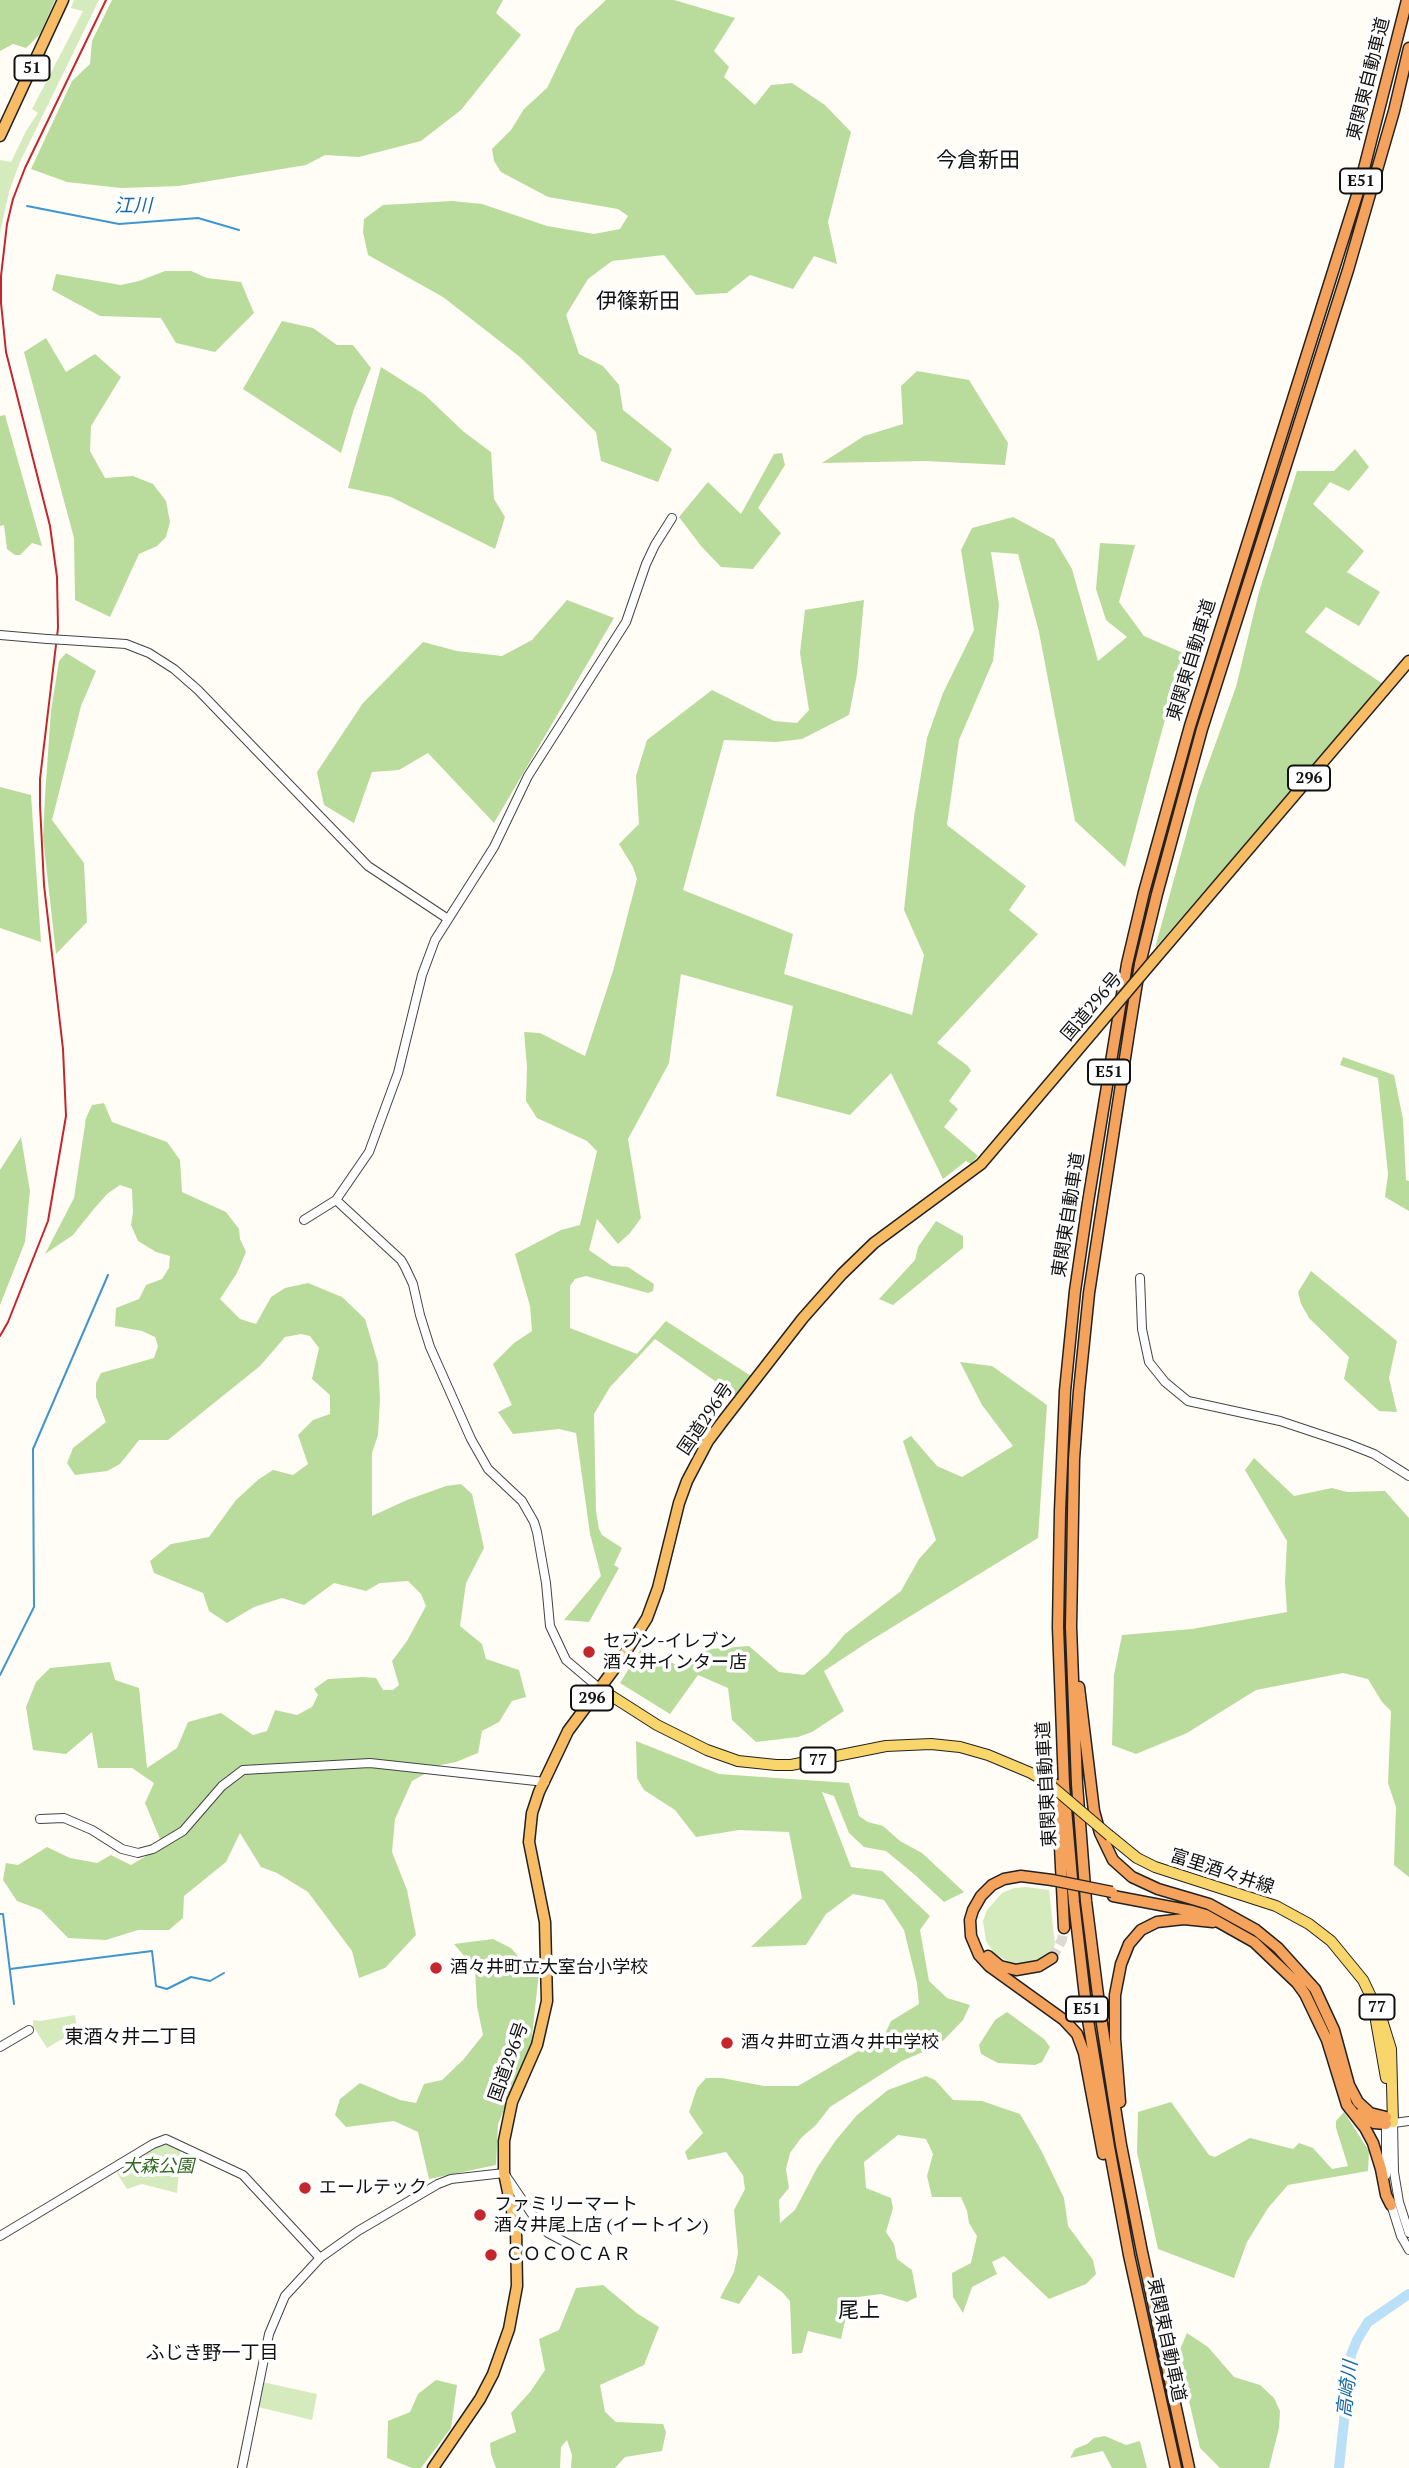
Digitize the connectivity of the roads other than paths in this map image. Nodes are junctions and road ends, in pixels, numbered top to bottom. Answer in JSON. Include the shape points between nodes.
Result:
{"nodes":[{"id":1,"x":63,"y":0,"type":"edge"},
{"id":2,"x":1405,"y":0,"type":"edge"},
{"id":3,"x":1408,"y":51,"type":"edge"},
{"id":4,"x":0,"y":136,"type":"edge"},
{"id":5,"x":673,"y":518,"type":"dead end"},
{"id":6,"x":0,"y":635,"type":"edge"},
{"id":7,"x":1409,"y":661,"type":"edge"},
{"id":8,"x":448,"y":919,"type":"junction"},
{"id":9,"x":335,"y":1200,"type":"junction"},
{"id":10,"x":304,"y":1220,"type":"dead end"},
{"id":11,"x":1140,"y":1278,"type":"dead end"},
{"id":12,"x":1409,"y":1476,"type":"edge"},
{"id":13,"x":1071,"y":1590,"type":"junction"},
{"id":14,"x":599,"y":1688,"type":"junction"},
{"id":15,"x":1059,"y":1688,"type":"junction"},
{"id":16,"x":545,"y":1782,"type":"junction"},
{"id":17,"x":40,"y":1819,"type":"dead end"},
{"id":18,"x":1053,"y":1883,"type":"junction"},
{"id":19,"x":1219,"y":1918,"type":"junction"},
{"id":20,"x":1064,"y":1928,"type":"tunnel mouth"},
{"id":21,"x":1052,"y":1958,"type":"dead end"},
{"id":22,"x":29,"y":2030,"type":"dead end"},
{"id":23,"x":0,"y":2047,"type":"edge"},
{"id":24,"x":1345,"y":2099,"type":"junction"},
{"id":25,"x":1388,"y":2121,"type":"junction"},
{"id":26,"x":1409,"y":2121,"type":"edge"},
{"id":27,"x":504,"y":2173,"type":"junction"},
{"id":28,"x":1133,"y":2205,"type":"junction"},
{"id":29,"x":1391,"y":2205,"type":"junction"},
{"id":30,"x":1409,"y":2233,"type":"edge"},
{"id":31,"x":0,"y":2235,"type":"edge"},
{"id":32,"x":578,"y":2249,"type":"dead end"},
{"id":33,"x":1409,"y":2250,"type":"edge"},
{"id":34,"x":320,"y":2258,"type":"junction"},
{"id":35,"x":1145,"y":2327,"type":"junction"},
{"id":36,"x":242,"y":2468,"type":"edge"},
{"id":37,"x":433,"y":2468,"type":"edge"},
{"id":38,"x":1176,"y":2468,"type":"edge"},
{"id":39,"x":1189,"y":2468,"type":"edge"}],
"edges":[{"from":1,"to":4,"type":"highway","number":"51"},
{"from":2,"to":15,"type":"highway","name":"東関東自動車道","number":"E51","via":[[1358,192],[1172,785],[1127,964],[1075,1291],[1065,1391]]},
{"from":3,"to":13,"type":"highway","name":"東関東自動車道","number":"E51","via":[[1368,204],[1188,776],[1140,964],[1089,1293],[1074,1459]]},
{"from":5,"to":8,"type":"street","via":[[646,564],[626,622],[528,776],[494,847]]},
{"from":6,"to":8,"type":"street","bridge":true,"via":[[126,644],[149,653],[198,690],[368,866]]},
{"from":7,"to":14,"type":"highway","name":"国道296号","number":"296","bridge":true,"via":[[981,1164],[874,1243],[803,1318],[708,1441],[679,1503],[647,1618]]},
{"from":8,"to":9,"type":"street","via":[[427,961],[398,1073],[375,1136]]},
{"from":9,"to":10,"type":"street"},
{"from":9,"to":14,"type":"street","via":[[405,1267],[430,1346],[471,1439],[488,1469],[522,1502],[534,1522],[550,1626],[566,1660]]},
{"from":11,"to":12,"type":"street","via":[[1149,1362],[1188,1401],[1279,1422],[1360,1448]]},
{"from":13,"to":19,"type":"highway","via":[[1089,1785],[1108,1852],[1132,1877],[1199,1900]]},
{"from":13,"to":28,"type":"highway","name":"東関東自動車道","number":"E51","via":[[1075,1758],[1086,1901]]},
{"from":14,"to":16,"type":"highway","name":"国道296号","number":"296","via":[[568,1731]]},
{"from":14,"to":25,"type":"main road","name":"富里酒々井線","number":"77","bridge":true,"via":[[707,1750],[755,1764],[791,1765],[886,1746],[931,1744],[988,1755],[1048,1783],[1137,1858],[1164,1871],[1261,1900],[1302,1920],[1342,1960],[1373,2013],[1384,2058]]},
{"from":15,"to":20,"type":"highway","via":[[1056,1741]]},
{"from":15,"to":35,"type":"highway","name":"東関東自動車道","number":"E51","via":[[1069,1854],[1087,2014]]},
{"from":16,"to":17,"type":"street","via":[[370,1763],[253,1768],[222,1786],[183,1832],[138,1853],[64,1818]]},
{"from":16,"to":27,"type":"highway","name":"国道296号","number":"296","via":[[532,1813],[529,1842],[545,1922],[546,2007],[537,2045],[507,2118]]},
{"from":18,"to":19,"type":"highway","bridge":true},
{"from":18,"to":21,"type":"highway","via":[[1003,1887],[987,1899],[977,1919],[981,1945],[1000,1966],[1025,1970]]},
{"from":18,"to":35,"type":"highway","via":[[1021,1876],[1004,1879],[986,1890],[973,1910],[971,1930],[979,1955],[994,1971],[1070,2025],[1080,2043]]},
{"from":19,"to":24,"type":"highway","via":[[1254,1942],[1306,1994],[1327,2040]]},
{"from":19,"to":25,"type":"highway","via":[[1265,1936],[1315,1989],[1335,2030],[1353,2095],[1370,2113]]},
{"from":19,"to":28,"type":"highway","via":[[1175,1919],[1149,1926],[1129,1944],[1121,1965],[1115,1995],[1115,2039]]},
{"from":22,"to":23,"type":"street"},
{"from":24,"to":25,"type":"highway","via":[[1363,2118],[1374,2123]]},
{"from":24,"to":29,"type":"highway","via":[[1373,2143]]},
{"from":25,"to":26,"type":"street"},
{"from":25,"to":29,"type":"street","via":[[1386,2171]]},
{"from":25,"to":30,"type":"street","via":[[1394,2172]]},
{"from":27,"to":32,"type":"street","via":[[538,2223]]},
{"from":27,"to":34,"type":"street","via":[[438,2184]]},
{"from":27,"to":37,"type":"highway","name":"国道296号","number":"296","via":[[516,2230],[518,2270],[509,2329],[480,2399]]},
{"from":28,"to":39,"type":"highway","name":"東関東自動車道","number":"E51"},
{"from":29,"to":33,"type":"street"},
{"from":31,"to":34,"type":"street","via":[[166,2139],[243,2175]]},
{"from":34,"to":36,"type":"street","via":[[285,2296],[269,2334]]},
{"from":35,"to":38,"type":"highway","name":"東関東自動車道","number":"E51"}]}
